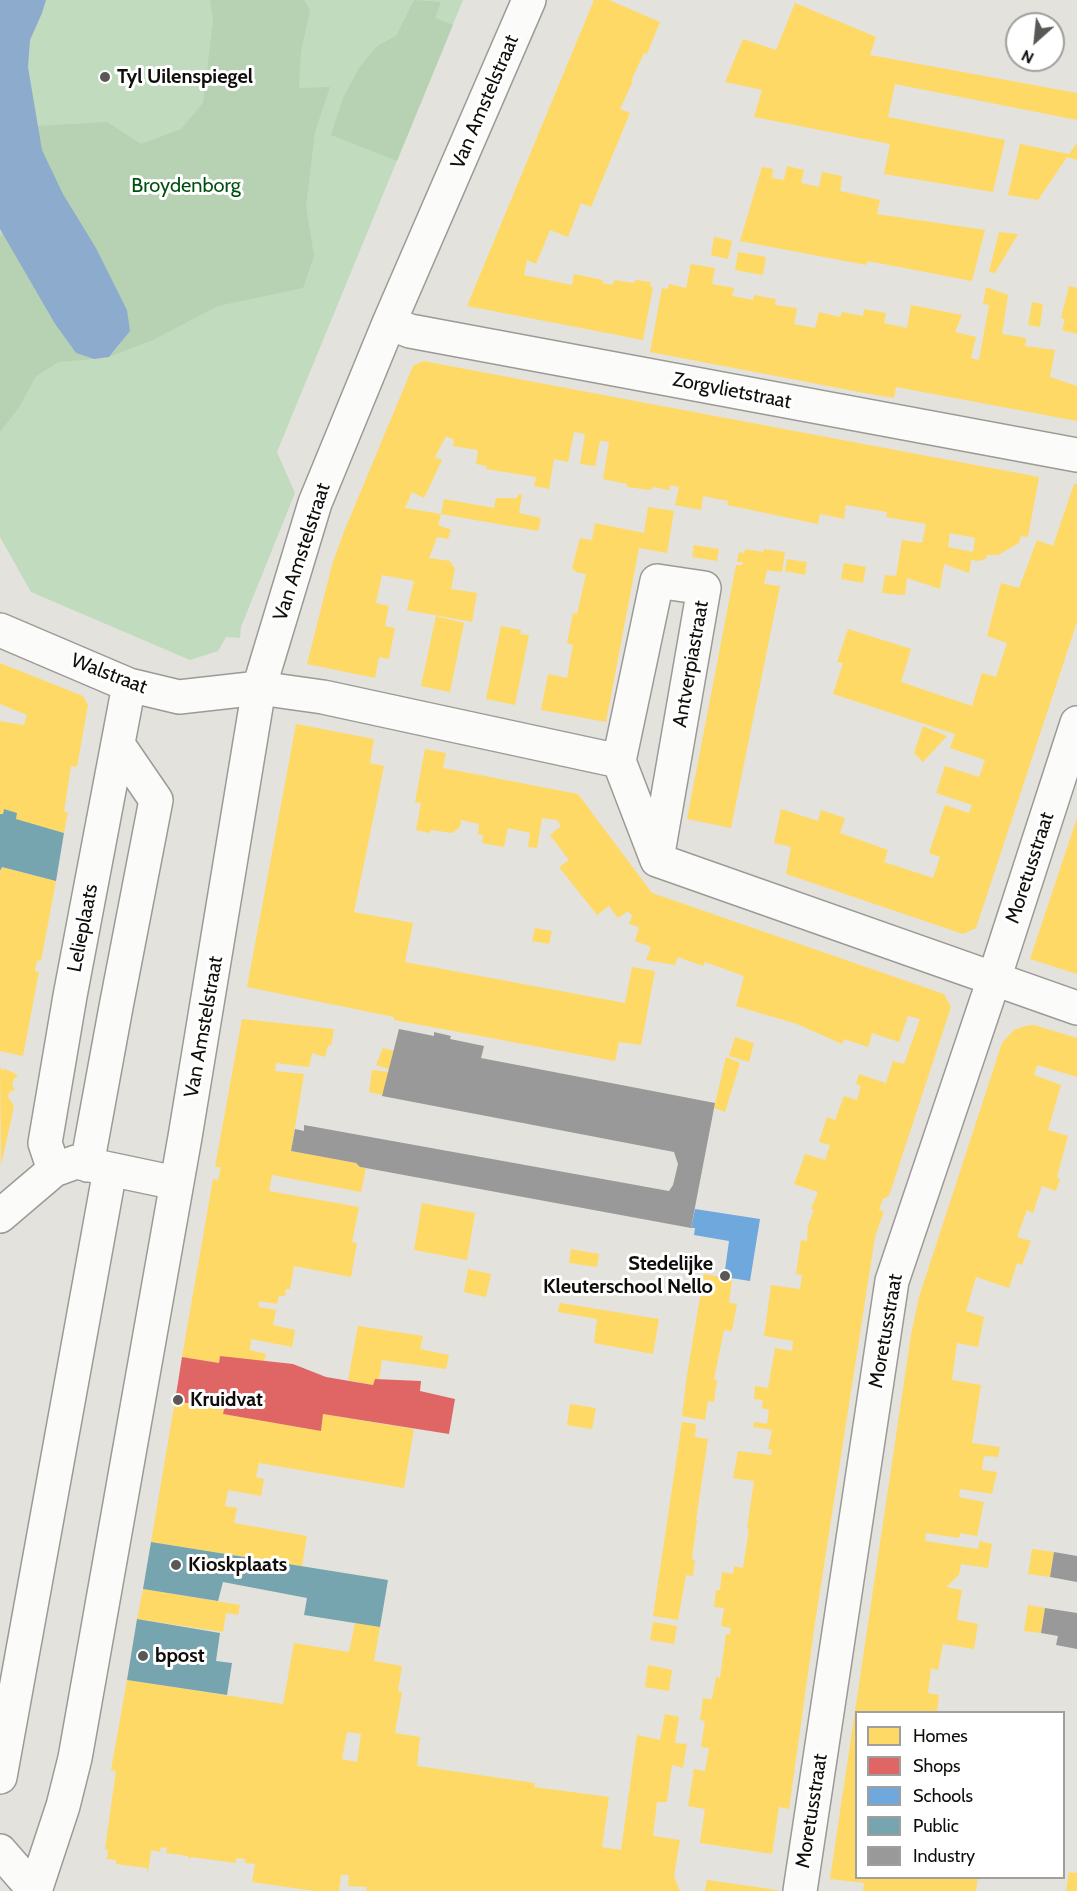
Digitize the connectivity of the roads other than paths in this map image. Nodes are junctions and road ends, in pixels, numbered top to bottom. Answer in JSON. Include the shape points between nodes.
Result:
{"nodes":[{"id":1,"x":529,"y":0,"type":"edge"},
{"id":2,"x":389,"y":323,"type":"junction"},
{"id":3,"x":1077,"y":455,"type":"edge"},
{"id":4,"x":0,"y":630,"type":"edge"},
{"id":5,"x":129,"y":685,"type":"junction"},
{"id":6,"x":259,"y":688,"type":"junction"},
{"id":7,"x":1077,"y":723,"type":"edge"},
{"id":8,"x":119,"y":746,"type":"junction"},
{"id":9,"x":619,"y":760,"type":"junction"},
{"id":10,"x":657,"y":861,"type":"junction"},
{"id":11,"x":994,"y":979,"type":"junction"},
{"id":12,"x":70,"y":996,"type":"junction"},
{"id":13,"x":116,"y":1007,"type":"junction"},
{"id":14,"x":1077,"y":1008,"type":"edge"},
{"id":15,"x":99,"y":1167,"type":"junction"},
{"id":16,"x":54,"y":1170,"type":"junction"},
{"id":17,"x":176,"y":1183,"type":"junction"},
{"id":18,"x":0,"y":1216,"type":"edge"},
{"id":19,"x":0,"y":1777,"type":"edge"},
{"id":20,"x":0,"y":1851,"type":"edge"},
{"id":21,"x":35,"y":1891,"type":"edge"},
{"id":22,"x":800,"y":1891,"type":"edge"}],
"edges":[{"from":1,"to":2,"type":"street","name":"Van Amstelstraat"},
{"from":2,"to":3,"type":"street","name":"Zorgvlietstraat","via":[[410,331]]},
{"from":2,"to":6,"type":"street","name":"Van Amstelstraat","via":[[315,503]]},
{"from":4,"to":5,"type":"street","name":"Walstraat"},
{"from":5,"to":6,"type":"street","name":"Walstraat","via":[[179,697]]},
{"from":5,"to":8,"type":"street","name":"Lelieplaats"},
{"from":6,"to":9,"type":"street","via":[[322,697]]},
{"from":6,"to":17,"type":"street","name":"Van Amstelstraat"},
{"from":7,"to":11,"type":"street","name":"Moretusstraat"},
{"from":8,"to":12,"type":"street","name":"Lelieplaats"},
{"from":8,"to":13,"type":"street","via":[[156,800]]},
{"from":9,"to":10,"type":"street"},
{"from":9,"to":10,"type":"street","name":"Antverpiastraat","via":[[657,581],[704,588]]},
{"from":10,"to":11,"type":"street"},
{"from":11,"to":14,"type":"street"},
{"from":11,"to":22,"type":"street","name":"Moretusstraat","via":[[892,1281]]},
{"from":12,"to":13,"type":"street"},
{"from":12,"to":16,"type":"street","name":"Lelieplaats","via":[[45,1143]]},
{"from":13,"to":15,"type":"street"},
{"from":15,"to":16,"type":"street","via":[[76,1162]]},
{"from":15,"to":17,"type":"street"},
{"from":15,"to":19,"type":"street"},
{"from":16,"to":18,"type":"street"},
{"from":17,"to":21,"type":"street","via":[[75,1758]]},
{"from":20,"to":21,"type":"street"}]}
